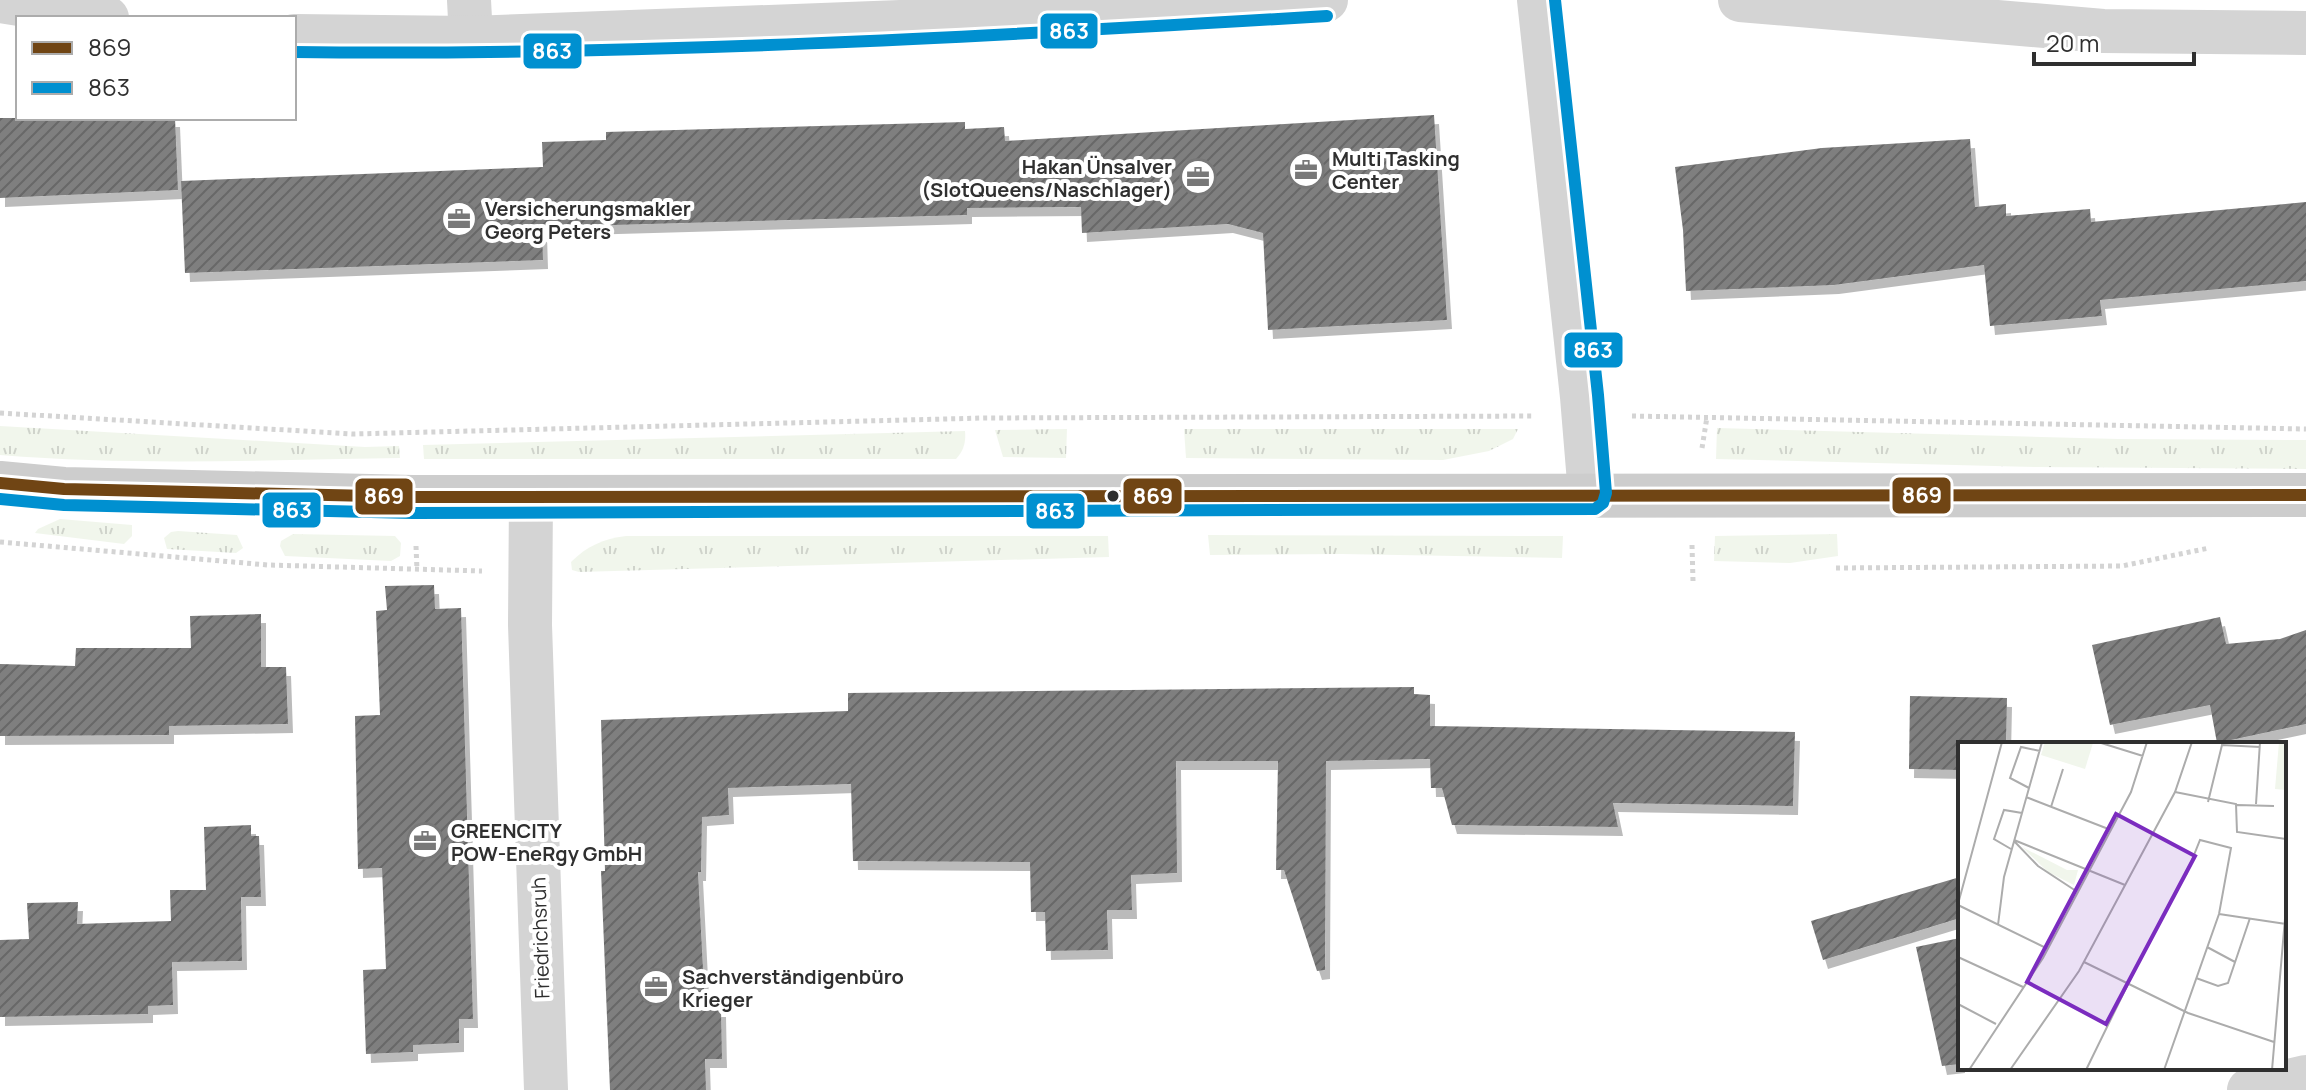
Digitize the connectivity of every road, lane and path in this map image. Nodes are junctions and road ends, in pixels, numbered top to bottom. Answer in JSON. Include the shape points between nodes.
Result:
{"nodes":[{"id":1,"x":1326,"y":0,"type":"edge"},
{"id":2,"x":1539,"y":0,"type":"edge"},
{"id":3,"x":1740,"y":0,"type":"edge"},
{"id":4,"x":0,"y":1,"type":"edge"},
{"id":5,"x":1249,"y":2,"type":"edge"},
{"id":6,"x":2101,"y":15,"type":"edge"},
{"id":7,"x":94,"y":16,"type":"edge"},
{"id":8,"x":470,"y":19,"type":"edge"},
{"id":9,"x":2306,"y":33,"type":"edge"},
{"id":10,"x":296,"y":36,"type":"edge"},
{"id":11,"x":0,"y":413,"type":"edge"},
{"id":12,"x":1530,"y":416,"type":"dead end"},
{"id":13,"x":1631,"y":416,"type":"dead end"},
{"id":14,"x":2306,"y":429,"type":"edge"},
{"id":15,"x":0,"y":483,"type":"edge"},
{"id":16,"x":1590,"y":494,"type":"junction"},
{"id":17,"x":2306,"y":495,"type":"edge"},
{"id":18,"x":531,"y":497,"type":"junction"},
{"id":19,"x":0,"y":542,"type":"edge"},
{"id":20,"x":2223,"y":545,"type":"dead end"},
{"id":21,"x":1836,"y":568,"type":"dead end"},
{"id":22,"x":487,"y":571,"type":"dead end"},
{"id":23,"x":2306,"y":1077,"type":"edge"},
{"id":24,"x":546,"y":1090,"type":"edge"},
{"id":25,"x":2249,"y":1090,"type":"edge"}],
"edges":[{"from":1,"to":5,"type":"street"},
{"from":2,"to":16,"type":"street"},
{"from":3,"to":6,"type":"street"},
{"from":4,"to":7,"type":"street"},
{"from":5,"to":8,"type":"street","via":[[1061,16]]},
{"from":6,"to":9,"type":"street"},
{"from":8,"to":10,"type":"street"},
{"from":11,"to":12,"type":"path","via":[[353,434],[984,418]]},
{"from":13,"to":14,"type":"path"},
{"from":15,"to":18,"type":"main road","via":[[64,489]]},
{"from":16,"to":17,"type":"main road"},
{"from":16,"to":18,"type":"main road"},
{"from":18,"to":24,"type":"street","name":"Friedrichsruh","via":[[530,625]]},
{"from":19,"to":22,"type":"path","via":[[268,565]]},
{"from":20,"to":21,"type":"path","via":[[2122,566]]},
{"from":23,"to":25,"type":"street"}]}
